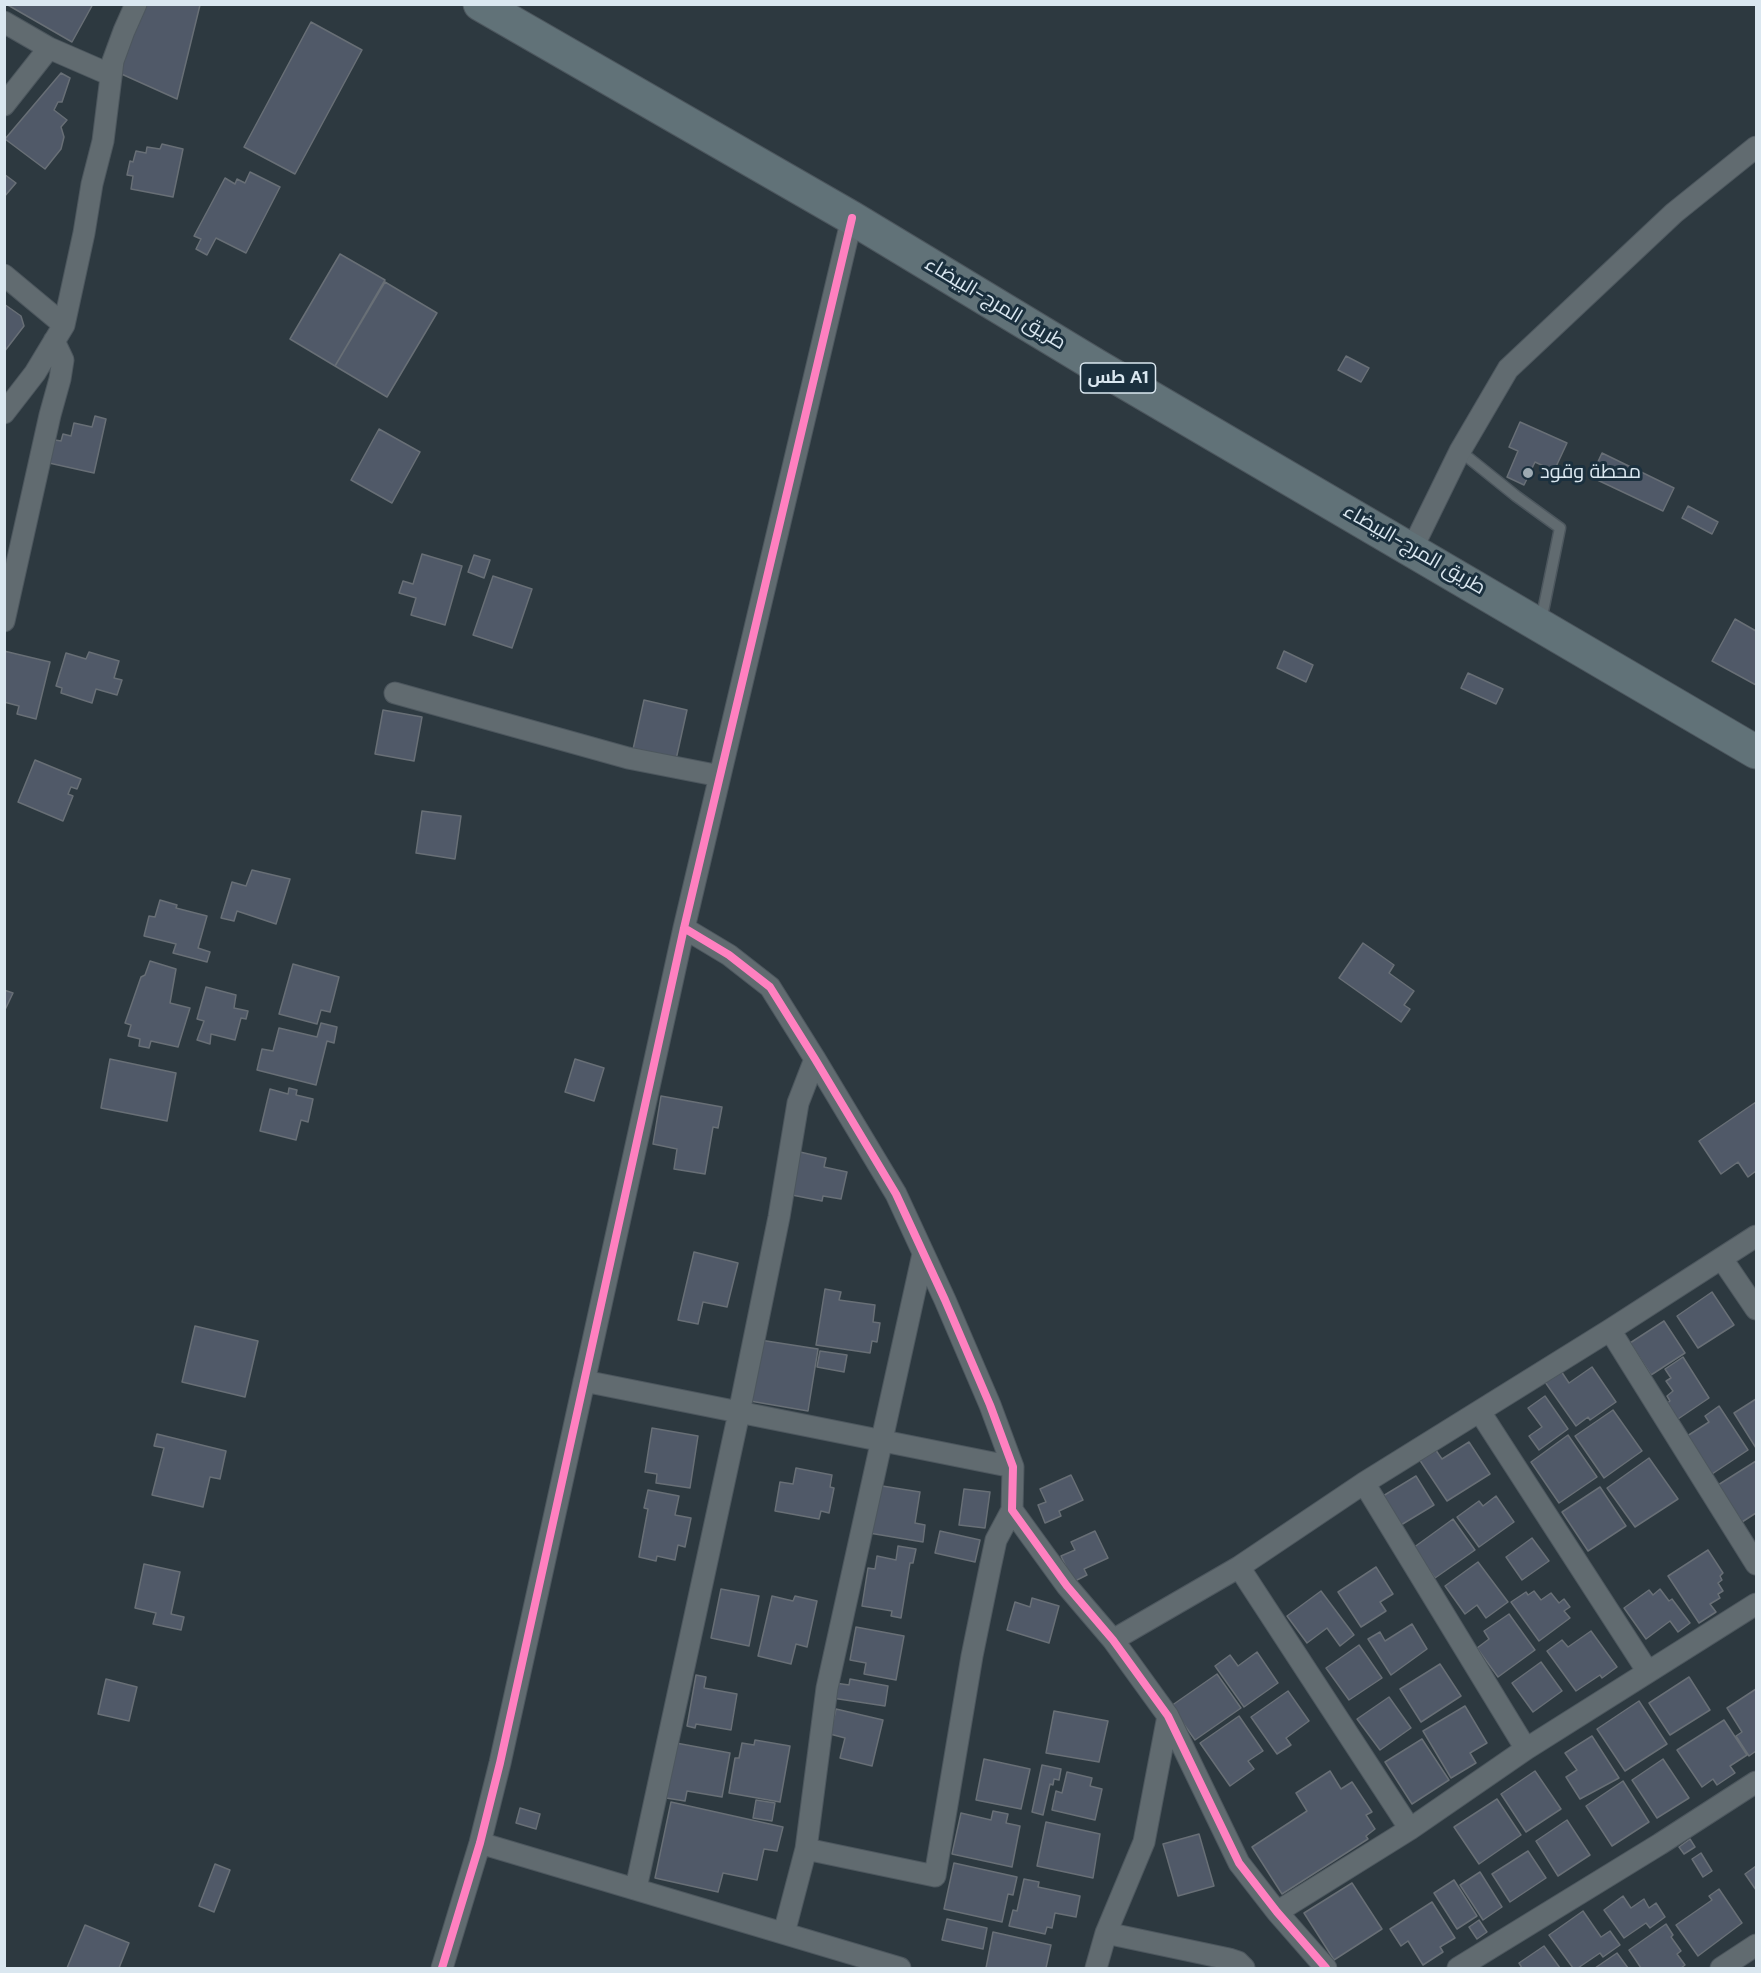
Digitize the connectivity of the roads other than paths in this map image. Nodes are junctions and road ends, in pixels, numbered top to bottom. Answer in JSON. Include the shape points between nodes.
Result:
{"nodes":[{"id":1,"x":136,"y":4,"type":"edge"},
{"id":2,"x":480,"y":4,"type":"edge"},
{"id":3,"x":4,"y":22,"type":"edge"},
{"id":4,"x":49,"y":48,"type":"junction"},
{"id":5,"x":111,"y":75,"type":"junction"},
{"id":6,"x":4,"y":105,"type":"edge"},
{"id":7,"x":1756,"y":147,"type":"edge"},
{"id":8,"x":852,"y":218,"type":"junction"},
{"id":9,"x":4,"y":275,"type":"edge"},
{"id":10,"x":59,"y":333,"type":"junction"},
{"id":11,"x":4,"y":413,"type":"edge"},
{"id":12,"x":1460,"y":451,"type":"junction"},
{"id":13,"x":1412,"y":549,"type":"junction"},
{"id":14,"x":4,"y":621,"type":"edge"},
{"id":15,"x":1540,"y":624,"type":"junction"},
{"id":16,"x":395,"y":693,"type":"dead end"},
{"id":17,"x":1756,"y":752,"type":"edge"},
{"id":18,"x":720,"y":776,"type":"junction"},
{"id":19,"x":684,"y":928,"type":"junction"},
{"id":20,"x":815,"y":1059,"type":"junction"},
{"id":21,"x":1756,"y":1236,"type":"edge"},
{"id":22,"x":923,"y":1254,"type":"junction"},
{"id":23,"x":1722,"y":1259,"type":"junction"},
{"id":24,"x":1756,"y":1309,"type":"edge"},
{"id":25,"x":1610,"y":1330,"type":"junction"},
{"id":26,"x":584,"y":1381,"type":"junction"},
{"id":27,"x":1480,"y":1412,"type":"junction"},
{"id":28,"x":739,"y":1413,"type":"junction"},
{"id":29,"x":881,"y":1442,"type":"junction"},
{"id":30,"x":1013,"y":1467,"type":"junction"},
{"id":31,"x":1364,"y":1483,"type":"junction"},
{"id":32,"x":1012,"y":1510,"type":"junction"},
{"id":33,"x":1756,"y":1564,"type":"edge"},
{"id":34,"x":1239,"y":1567,"type":"junction"},
{"id":35,"x":1756,"y":1604,"type":"edge"},
{"id":36,"x":1113,"y":1640,"type":"junction"},
{"id":37,"x":1648,"y":1672,"type":"junction"},
{"id":38,"x":1168,"y":1716,"type":"junction"},
{"id":39,"x":1526,"y":1749,"type":"junction"},
{"id":40,"x":1756,"y":1782,"type":"edge"},
{"id":41,"x":1410,"y":1829,"type":"junction"},
{"id":42,"x":480,"y":1842,"type":"junction"},
{"id":43,"x":806,"y":1849,"type":"junction"},
{"id":44,"x":636,"y":1888,"type":"junction"},
{"id":45,"x":1277,"y":1912,"type":"junction"},
{"id":46,"x":784,"y":1933,"type":"junction"},
{"id":47,"x":1106,"y":1933,"type":"junction"},
{"id":48,"x":1756,"y":1945,"type":"edge"},
{"id":49,"x":442,"y":1968,"type":"edge"},
{"id":50,"x":900,"y":1968,"type":"edge"},
{"id":51,"x":1096,"y":1968,"type":"edge"},
{"id":52,"x":1244,"y":1968,"type":"edge"},
{"id":53,"x":1326,"y":1968,"type":"edge"},
{"id":54,"x":1458,"y":1968,"type":"edge"},
{"id":55,"x":1721,"y":1968,"type":"edge"}],
"edges":[{"from":1,"to":5,"type":"street"},
{"from":2,"to":8,"type":"highway","name":"طريق المرج-البيضاء","number":"طس A1"},
{"from":3,"to":4,"type":"street"},
{"from":4,"to":5,"type":"street"},
{"from":4,"to":6,"type":"street"},
{"from":5,"to":10,"type":"street","via":[[100,158]]},
{"from":7,"to":12,"type":"street","via":[[1674,213],[1508,369]]},
{"from":8,"to":13,"type":"highway","name":"طريق المرج-البيضاء","number":"طس A1"},
{"from":8,"to":18,"type":"street"},
{"from":9,"to":10,"type":"street"},
{"from":10,"to":11,"type":"street","via":[[22,393]]},
{"from":10,"to":14,"type":"street","via":[[63,360],[60,380]]},
{"from":12,"to":13,"type":"street"},
{"from":12,"to":15,"type":"lane","via":[[1560,528]]},
{"from":13,"to":15,"type":"highway","name":"طريق المرج-البيضاء","number":"طس A1"},
{"from":15,"to":17,"type":"highway","name":"طريق المرج-البيضاء","number":"طس A1"},
{"from":16,"to":18,"type":"street","via":[[628,758]]},
{"from":18,"to":19,"type":"street"},
{"from":19,"to":20,"type":"street","via":[[729,955],[770,987]]},
{"from":19,"to":26,"type":"street"},
{"from":20,"to":22,"type":"street","via":[[896,1194]]},
{"from":20,"to":28,"type":"street","via":[[798,1103]]},
{"from":21,"to":23,"type":"street"},
{"from":22,"to":29,"type":"street"},
{"from":22,"to":30,"type":"street"},
{"from":23,"to":24,"type":"street"},
{"from":23,"to":25,"type":"street"},
{"from":25,"to":27,"type":"street"},
{"from":25,"to":33,"type":"street"},
{"from":26,"to":28,"type":"street"},
{"from":26,"to":42,"type":"street"},
{"from":27,"to":31,"type":"street"},
{"from":27,"to":37,"type":"street"},
{"from":28,"to":29,"type":"street"},
{"from":28,"to":44,"type":"street"},
{"from":29,"to":30,"type":"street"},
{"from":29,"to":43,"type":"street","via":[[827,1688]]},
{"from":30,"to":32,"type":"street"},
{"from":31,"to":34,"type":"street"},
{"from":31,"to":39,"type":"street"},
{"from":32,"to":36,"type":"street","via":[[1067,1586]]},
{"from":32,"to":43,"type":"street","via":[[996,1540],[990,1568],[935,1876]]},
{"from":34,"to":36,"type":"street"},
{"from":34,"to":41,"type":"street"},
{"from":35,"to":37,"type":"street"},
{"from":36,"to":38,"type":"street"},
{"from":37,"to":39,"type":"street"},
{"from":38,"to":45,"type":"street","via":[[1239,1863]]},
{"from":38,"to":47,"type":"street","via":[[1144,1842]]},
{"from":39,"to":41,"type":"street"},
{"from":40,"to":54,"type":"street"},
{"from":41,"to":45,"type":"street"},
{"from":42,"to":44,"type":"street"},
{"from":42,"to":49,"type":"street"},
{"from":43,"to":46,"type":"street"},
{"from":44,"to":46,"type":"street"},
{"from":45,"to":53,"type":"street"},
{"from":46,"to":50,"type":"street"},
{"from":47,"to":51,"type":"street"},
{"from":47,"to":52,"type":"street","via":[[1229,1959]]},
{"from":48,"to":55,"type":"street"}]}
